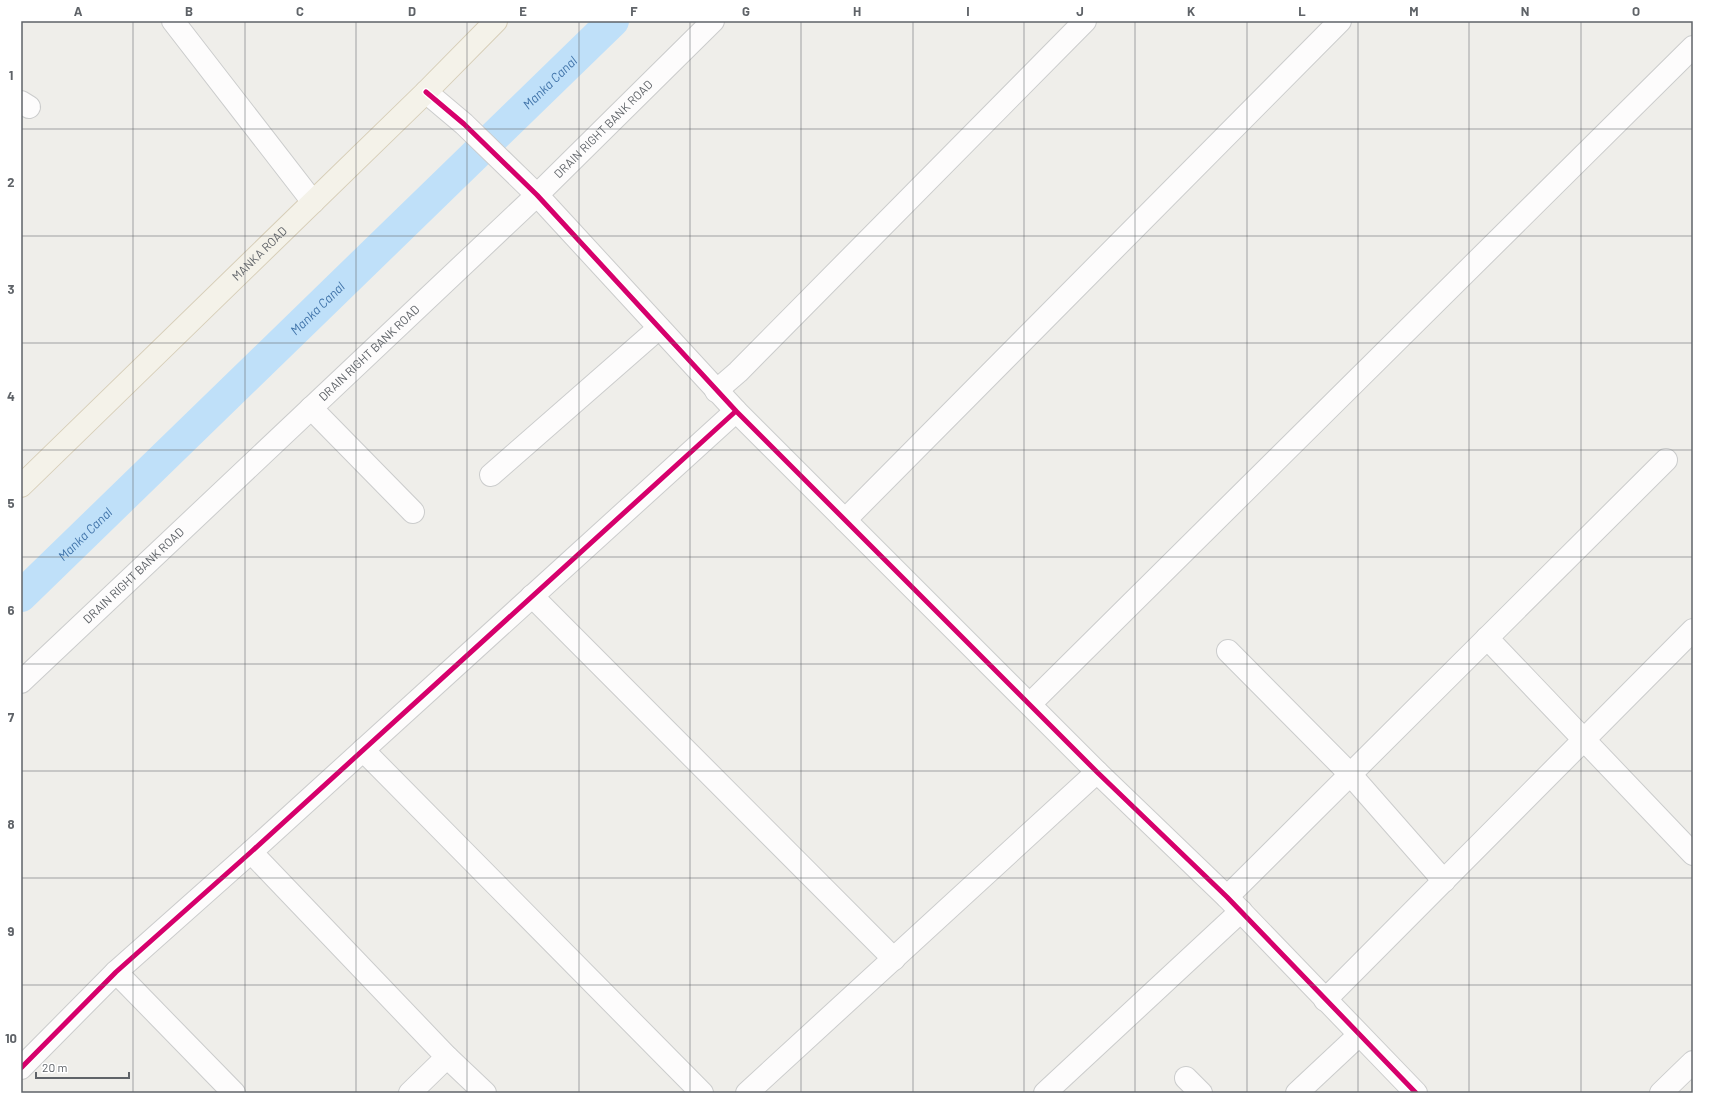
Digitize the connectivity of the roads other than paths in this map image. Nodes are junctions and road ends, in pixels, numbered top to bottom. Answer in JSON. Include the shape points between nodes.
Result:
{"nodes":[{"id":1,"x":173,"y":21,"type":"edge"},
{"id":2,"x":496,"y":21,"type":"edge"},
{"id":3,"x":713,"y":21,"type":"edge"},
{"id":4,"x":1085,"y":21,"type":"edge"},
{"id":5,"x":1340,"y":21,"type":"edge"},
{"id":6,"x":1693,"y":47,"type":"edge"},
{"id":7,"x":426,"y":92,"type":"junction"},
{"id":8,"x":537,"y":195,"type":"junction"},
{"id":9,"x":313,"y":202,"type":"junction"},
{"id":10,"x":659,"y":328,"type":"junction"},
{"id":11,"x":716,"y":391,"type":"junction"},
{"id":12,"x":311,"y":408,"type":"junction"},
{"id":13,"x":736,"y":411,"type":"junction"},
{"id":14,"x":1666,"y":460,"type":"dead end"},
{"id":15,"x":491,"y":476,"type":"dead end"},
{"id":16,"x":21,"y":486,"type":"edge"},
{"id":17,"x":413,"y":512,"type":"dead end"},
{"id":18,"x":845,"y":520,"type":"junction"},
{"id":19,"x":532,"y":596,"type":"junction"},
{"id":20,"x":1693,"y":630,"type":"edge"},
{"id":21,"x":1487,"y":638,"type":"junction"},
{"id":22,"x":1228,"y":651,"type":"dead end"},
{"id":23,"x":21,"y":682,"type":"edge"},
{"id":24,"x":1030,"y":704,"type":"junction"},
{"id":25,"x":1584,"y":740,"type":"junction"},
{"id":26,"x":363,"y":750,"type":"junction"},
{"id":27,"x":1097,"y":772,"type":"junction"},
{"id":28,"x":1350,"y":774,"type":"junction"},
{"id":29,"x":250,"y":852,"type":"junction"},
{"id":30,"x":1693,"y":854,"type":"edge"},
{"id":31,"x":1444,"y":881,"type":"junction"},
{"id":32,"x":1234,"y":904,"type":"junction"},
{"id":33,"x":894,"y":959,"type":"junction"},
{"id":34,"x":116,"y":972,"type":"junction"},
{"id":35,"x":1325,"y":1000,"type":"junction"},
{"id":36,"x":1359,"y":1035,"type":"junction"},
{"id":37,"x":447,"y":1057,"type":"junction"},
{"id":38,"x":1693,"y":1062,"type":"edge"},
{"id":39,"x":21,"y":1068,"type":"edge"},
{"id":40,"x":234,"y":1093,"type":"edge"},
{"id":41,"x":410,"y":1093,"type":"edge"},
{"id":42,"x":486,"y":1093,"type":"edge"},
{"id":43,"x":702,"y":1093,"type":"edge"},
{"id":44,"x":747,"y":1093,"type":"edge"},
{"id":45,"x":1045,"y":1093,"type":"edge"},
{"id":46,"x":1297,"y":1093,"type":"edge"},
{"id":47,"x":1416,"y":1093,"type":"edge"},
{"id":48,"x":1661,"y":1093,"type":"edge"}],
"edges":[{"from":1,"to":9,"type":"street"},
{"from":2,"to":7,"type":"main road","name":"MANKA ROAD"},
{"from":3,"to":8,"type":"street","name":"DRAIN RIGHT BANK ROAD"},
{"from":4,"to":11,"type":"street","via":[[738,372]]},
{"from":5,"to":18,"type":"street"},
{"from":6,"to":24,"type":"street"},
{"from":7,"to":8,"type":"street","via":[[464,124]]},
{"from":7,"to":9,"type":"main road","name":"MANKA ROAD"},
{"from":8,"to":10,"type":"street"},
{"from":8,"to":12,"type":"street","name":"DRAIN RIGHT BANK ROAD"},
{"from":9,"to":16,"type":"main road","name":"MANKA ROAD"},
{"from":10,"to":11,"type":"street"},
{"from":10,"to":15,"type":"street"},
{"from":11,"to":13,"type":"street"},
{"from":12,"to":17,"type":"street"},
{"from":12,"to":23,"type":"street","name":"DRAIN RIGHT BANK ROAD"},
{"from":13,"to":18,"type":"street"},
{"from":13,"to":19,"type":"street"},
{"from":14,"to":21,"type":"street"},
{"from":18,"to":24,"type":"street"},
{"from":19,"to":26,"type":"street"},
{"from":19,"to":33,"type":"street"},
{"from":20,"to":25,"type":"street"},
{"from":21,"to":25,"type":"street"},
{"from":21,"to":28,"type":"street"},
{"from":22,"to":28,"type":"street"},
{"from":24,"to":27,"type":"street"},
{"from":25,"to":30,"type":"street"},
{"from":25,"to":31,"type":"street"},
{"from":26,"to":29,"type":"street"},
{"from":26,"to":43,"type":"street"},
{"from":27,"to":32,"type":"street"},
{"from":27,"to":33,"type":"street"},
{"from":28,"to":31,"type":"street"},
{"from":28,"to":32,"type":"street"},
{"from":29,"to":34,"type":"street"},
{"from":29,"to":37,"type":"street"},
{"from":31,"to":35,"type":"street"},
{"from":32,"to":35,"type":"street"},
{"from":32,"to":45,"type":"street"},
{"from":33,"to":44,"type":"street"},
{"from":34,"to":39,"type":"street"},
{"from":34,"to":40,"type":"street"},
{"from":35,"to":36,"type":"street"},
{"from":36,"to":46,"type":"street"},
{"from":36,"to":47,"type":"street"},
{"from":37,"to":41,"type":"street"},
{"from":37,"to":42,"type":"street"},
{"from":38,"to":48,"type":"street"}]}
